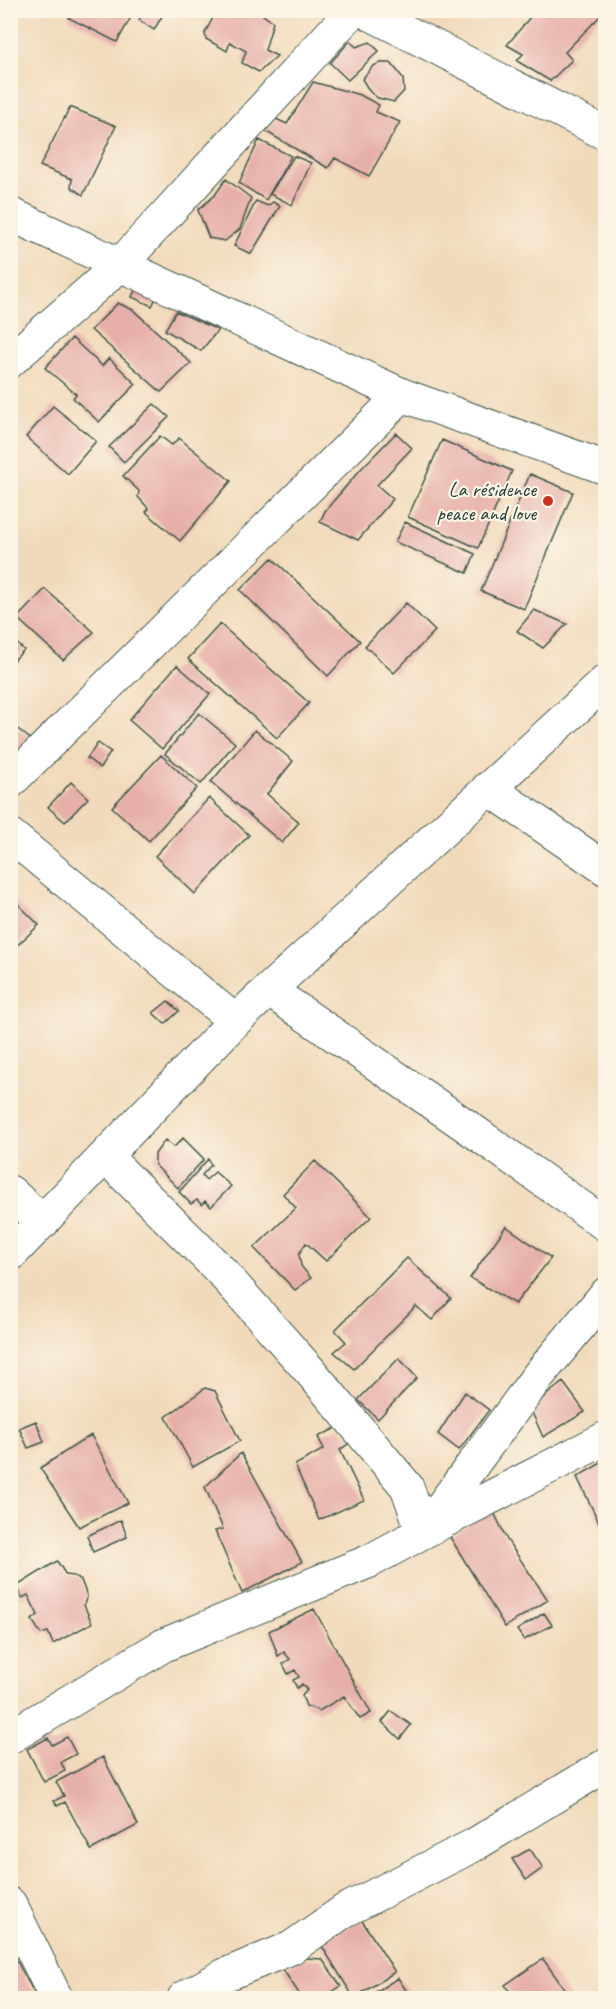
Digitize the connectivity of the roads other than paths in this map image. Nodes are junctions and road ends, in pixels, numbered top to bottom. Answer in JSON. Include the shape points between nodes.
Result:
{"nodes":[{"id":1,"x":353,"y":10,"type":"edge"},
{"id":2,"x":363,"y":10,"type":"edge"},
{"id":3,"x":606,"y":134,"type":"edge"},
{"id":4,"x":10,"y":214,"type":"edge"},
{"id":5,"x":120,"y":265,"type":"junction"},
{"id":6,"x":10,"y":361,"type":"edge"},
{"id":7,"x":402,"y":395,"type":"junction"},
{"id":8,"x":606,"y":468,"type":"edge"},
{"id":9,"x":606,"y":681,"type":"edge"},
{"id":10,"x":10,"y":782,"type":"edge"},
{"id":11,"x":488,"y":788,"type":"junction"},
{"id":12,"x":10,"y":835,"type":"edge"},
{"id":13,"x":606,"y":869,"type":"edge"},
{"id":14,"x":269,"y":990,"type":"junction"},
{"id":15,"x":235,"y":1021,"type":"junction"},
{"id":16,"x":105,"y":1156,"type":"junction"},
{"id":17,"x":10,"y":1192,"type":"edge"},
{"id":18,"x":42,"y":1222,"type":"junction"},
{"id":19,"x":606,"y":1225,"type":"edge"},
{"id":20,"x":10,"y":1255,"type":"edge"},
{"id":21,"x":606,"y":1294,"type":"edge"},
{"id":22,"x":606,"y":1438,"type":"edge"},
{"id":23,"x":423,"y":1532,"type":"junction"},
{"id":24,"x":10,"y":1737,"type":"edge"},
{"id":25,"x":606,"y":1765,"type":"edge"},
{"id":26,"x":10,"y":1904,"type":"edge"},
{"id":27,"x":56,"y":1998,"type":"edge"},
{"id":28,"x":184,"y":1998,"type":"edge"}],
"edges":[{"from":1,"to":5,"type":"street"},
{"from":2,"to":3,"type":"street"},
{"from":4,"to":5,"type":"street"},
{"from":5,"to":6,"type":"street"},
{"from":5,"to":7,"type":"street"},
{"from":7,"to":8,"type":"street"},
{"from":7,"to":10,"type":"street"},
{"from":9,"to":11,"type":"street"},
{"from":11,"to":13,"type":"street"},
{"from":11,"to":14,"type":"street"},
{"from":12,"to":15,"type":"street"},
{"from":14,"to":15,"type":"street"},
{"from":14,"to":19,"type":"street"},
{"from":15,"to":16,"type":"street"},
{"from":16,"to":18,"type":"street"},
{"from":16,"to":23,"type":"street","via":[[219,1269],[310,1371],[407,1487]]},
{"from":17,"to":18,"type":"street"},
{"from":18,"to":20,"type":"street"},
{"from":21,"to":23,"type":"street","via":[[538,1376]]},
{"from":22,"to":23,"type":"street"},
{"from":23,"to":24,"type":"street","via":[[370,1561],[164,1645]]},
{"from":25,"to":28,"type":"street","via":[[474,1845],[344,1911],[291,1948],[225,1975]]},
{"from":26,"to":27,"type":"street"}]}
